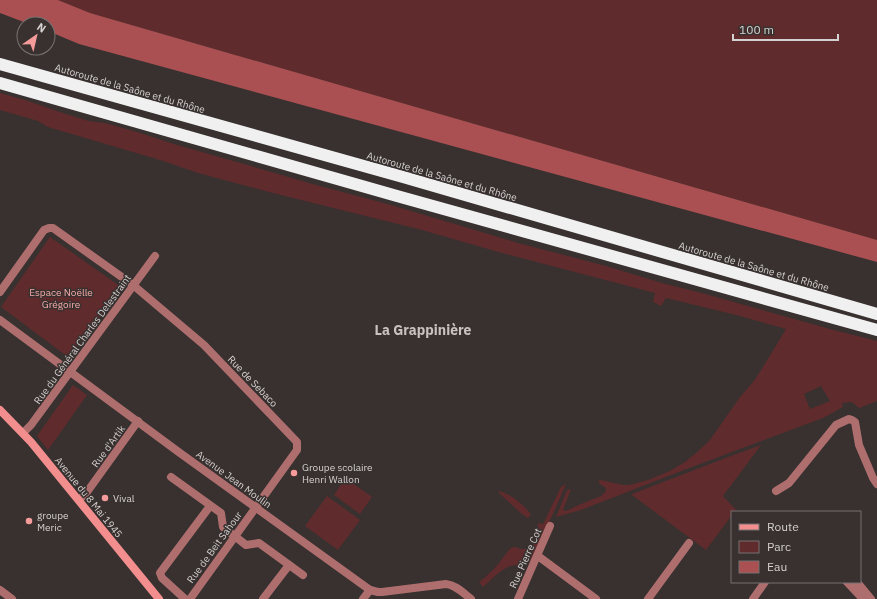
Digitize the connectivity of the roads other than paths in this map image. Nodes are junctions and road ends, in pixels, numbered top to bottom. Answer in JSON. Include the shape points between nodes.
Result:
{"nodes":[{"id":1,"x":0,"y":56,"type":"edge"},
{"id":2,"x":0,"y":64,"type":"edge"},
{"id":3,"x":23,"y":70,"type":"junction"},
{"id":4,"x":0,"y":83,"type":"edge"},
{"id":5,"x":155,"y":256,"type":"dead end"},
{"id":6,"x":133,"y":285,"type":"junction"},
{"id":7,"x":0,"y":292,"type":"edge"},
{"id":8,"x":877,"y":314,"type":"edge"},
{"id":9,"x":0,"y":320,"type":"edge"},
{"id":10,"x":877,"y":330,"type":"edge"},
{"id":11,"x":70,"y":372,"type":"junction"},
{"id":12,"x":0,"y":410,"type":"edge"},
{"id":13,"x":138,"y":421,"type":"junction"},
{"id":14,"x":24,"y":433,"type":"junction"},
{"id":15,"x":171,"y":477,"type":"dead end"},
{"id":16,"x":877,"y":484,"type":"edge"},
{"id":17,"x":776,"y":491,"type":"dead end"},
{"id":18,"x":79,"y":500,"type":"junction"},
{"id":19,"x":210,"y":506,"type":"junction"},
{"id":20,"x":255,"y":507,"type":"junction"},
{"id":21,"x":550,"y":526,"type":"dead end"},
{"id":22,"x":234,"y":537,"type":"junction"},
{"id":23,"x":689,"y":543,"type":"dead end"},
{"id":24,"x":538,"y":556,"type":"junction"},
{"id":25,"x":289,"y":565,"type":"junction"},
{"id":26,"x":303,"y":575,"type":"dead end"},
{"id":27,"x":764,"y":583,"type":"edge"},
{"id":28,"x":848,"y":583,"type":"edge"},
{"id":29,"x":858,"y":583,"type":"edge"},
{"id":30,"x":0,"y":590,"type":"edge"},
{"id":31,"x":370,"y":590,"type":"junction"},
{"id":32,"x":392,"y":595,"type":"edge"},
{"id":33,"x":12,"y":599,"type":"edge"},
{"id":34,"x":159,"y":599,"type":"edge"},
{"id":35,"x":185,"y":599,"type":"edge"},
{"id":36,"x":190,"y":599,"type":"edge"},
{"id":37,"x":263,"y":599,"type":"edge"},
{"id":38,"x":363,"y":599,"type":"edge"},
{"id":39,"x":471,"y":599,"type":"edge"},
{"id":40,"x":518,"y":599,"type":"edge"},
{"id":41,"x":596,"y":599,"type":"edge"},
{"id":42,"x":648,"y":599,"type":"edge"},
{"id":43,"x":753,"y":599,"type":"edge"},
{"id":44,"x":863,"y":599,"type":"edge"},
{"id":45,"x":871,"y":599,"type":"edge"}],
"edges":[{"from":1,"to":3,"type":"highway"},
{"from":2,"to":3,"type":"highway","name":"Autoroute de la Saône et du Rhône"},
{"from":3,"to":8,"type":"highway","name":"Autoroute de la Saône et du Rhône"},
{"from":4,"to":10,"type":"highway"},
{"from":5,"to":6,"type":"street","name":"Rue du Général Charles Delestraint"},
{"from":6,"to":7,"type":"street","via":[[53,228],[49,228],[44,230]]},
{"from":6,"to":11,"type":"street","name":"Rue du Général Charles Delestraint"},
{"from":6,"to":20,"type":"street","name":"Rue de Sebaco","via":[[204,345],[297,442],[297,450]]},
{"from":9,"to":11,"type":"street"},
{"from":11,"to":13,"type":"street","name":"Avenue Jean Moulin"},
{"from":11,"to":14,"type":"street","name":"Rue du Général Charles Delestraint"},
{"from":12,"to":14,"type":"street","name":"Avenue du 8 Mai 1945"},
{"from":13,"to":18,"type":"street","name":"Rue d'Artik"},
{"from":13,"to":20,"type":"street","name":"Avenue Jean Moulin"},
{"from":14,"to":18,"type":"street","name":"Avenue du 8 Mai 1945"},
{"from":15,"to":19,"type":"street"},
{"from":16,"to":17,"type":"street","via":[[859,445],[855,422],[848,419],[836,425],[789,483]]},
{"from":18,"to":34,"type":"street","name":"Avenue du 8 Mai 1945"},
{"from":19,"to":22,"type":"street","via":[[221,513],[223,527]]},
{"from":19,"to":35,"type":"street","via":[[160,572],[162,578]]},
{"from":20,"to":22,"type":"street","name":"Rue de Beit Sahour"},
{"from":20,"to":31,"type":"street","name":"Avenue Jean Moulin"},
{"from":21,"to":24,"type":"street","name":"Rue Pierre Cot"},
{"from":22,"to":25,"type":"street","via":[[246,545],[259,543]]},
{"from":22,"to":36,"type":"street","name":"Rue de Beit Sahour"},
{"from":23,"to":42,"type":"street"},
{"from":24,"to":40,"type":"street","name":"Rue Pierre Cot"},
{"from":24,"to":41,"type":"street"},
{"from":25,"to":26,"type":"street"},
{"from":25,"to":37,"type":"street"},
{"from":27,"to":43,"type":"street"},
{"from":28,"to":44,"type":"street"},
{"from":29,"to":45,"type":"street"},
{"from":30,"to":33,"type":"street"},
{"from":31,"to":32,"type":"street"},
{"from":31,"to":38,"type":"street"},
{"from":32,"to":39,"type":"street","via":[[446,584]]}]}
